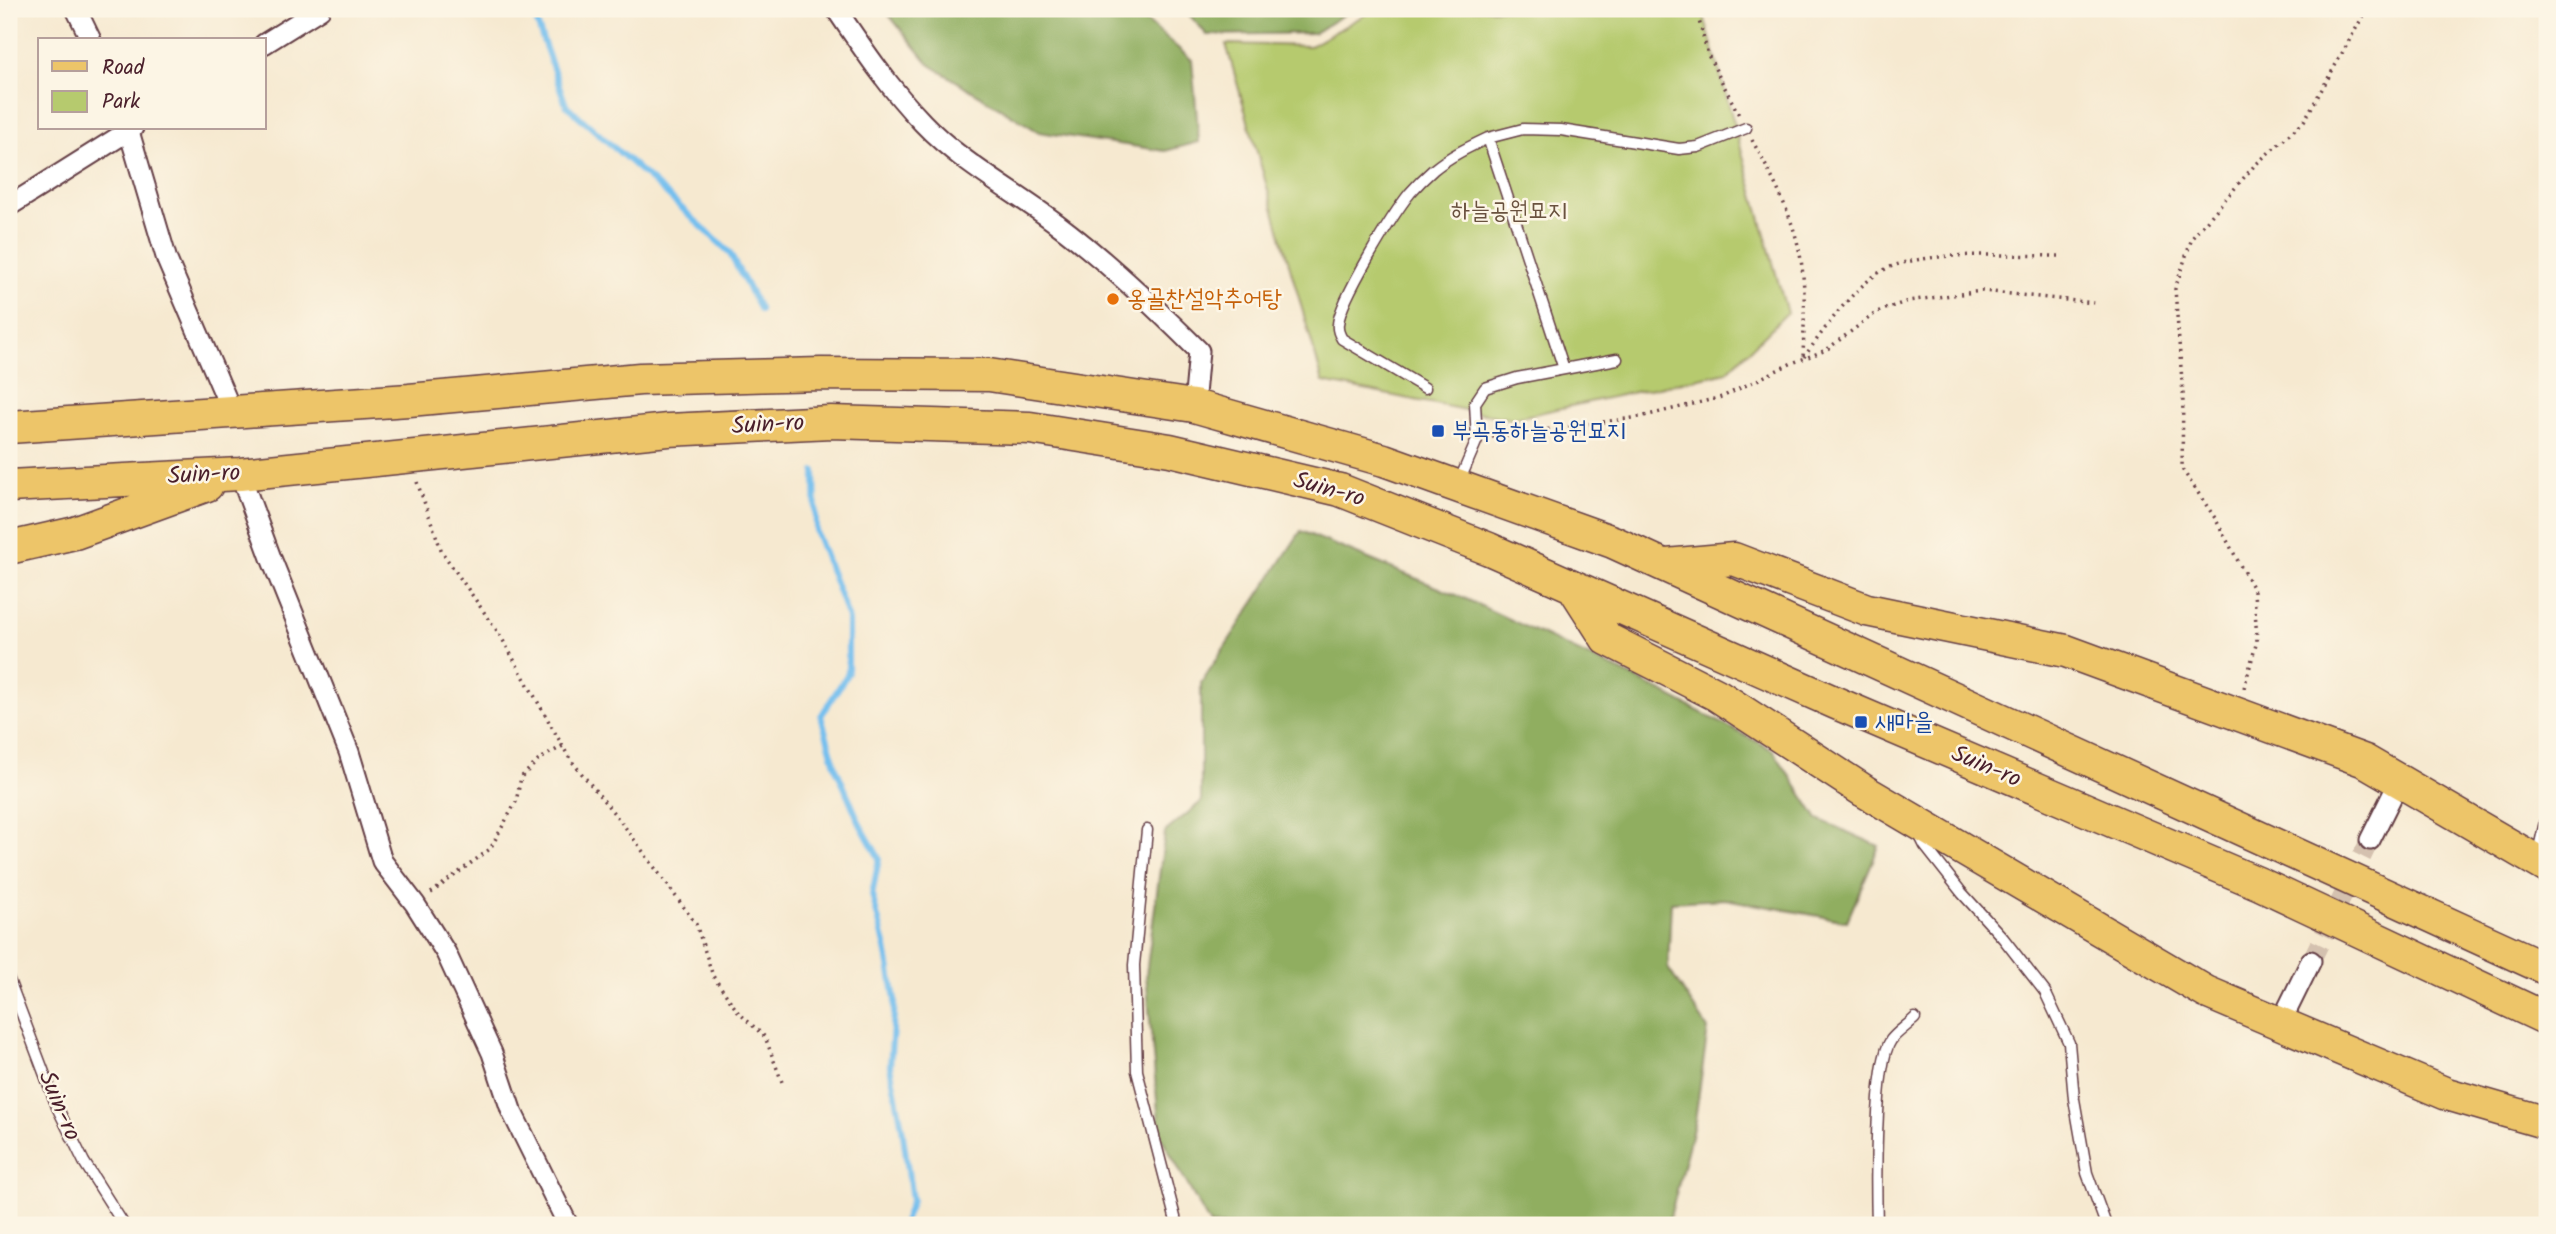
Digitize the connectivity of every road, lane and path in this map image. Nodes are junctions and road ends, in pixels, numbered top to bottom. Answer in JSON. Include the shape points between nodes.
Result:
{"nodes":[{"id":1,"x":76,"y":9,"type":"edge"},
{"id":2,"x":320,"y":9,"type":"edge"},
{"id":3,"x":836,"y":9,"type":"edge"},
{"id":4,"x":1696,"y":9,"type":"edge"},
{"id":5,"x":2367,"y":9,"type":"edge"},
{"id":6,"x":90,"y":38,"type":"edge"},
{"id":7,"x":266,"y":43,"type":"edge"},
{"id":8,"x":1746,"y":128,"type":"junction"},
{"id":9,"x":128,"y":130,"type":"edge"},
{"id":10,"x":130,"y":130,"type":"edge"},
{"id":11,"x":1488,"y":138,"type":"junction"},
{"id":12,"x":9,"y":206,"type":"edge"},
{"id":13,"x":2059,"y":256,"type":"dead end"},
{"id":14,"x":2095,"y":303,"type":"dead end"},
{"id":15,"x":1616,"y":359,"type":"dead end"},
{"id":16,"x":1803,"y":359,"type":"junction"},
{"id":17,"x":1564,"y":369,"type":"junction"},
{"id":18,"x":1424,"y":388,"type":"dead end"},
{"id":19,"x":1194,"y":406,"type":"junction"},
{"id":20,"x":232,"y":412,"type":"junction"},
{"id":21,"x":9,"y":427,"type":"edge"},
{"id":22,"x":1477,"y":440,"type":"junction"},
{"id":23,"x":408,"y":457,"type":"junction"},
{"id":24,"x":240,"y":474,"type":"junction"},
{"id":25,"x":9,"y":486,"type":"edge"},
{"id":26,"x":1457,"y":486,"type":"junction"},
{"id":27,"x":9,"y":548,"type":"edge"},
{"id":28,"x":1663,"y":565,"type":"junction"},
{"id":29,"x":1573,"y":586,"type":"junction"},
{"id":30,"x":2237,"y":713,"type":"junction"},
{"id":31,"x":563,"y":746,"type":"junction"},
{"id":32,"x":2400,"y":780,"type":"junction"},
{"id":33,"x":2547,"y":813,"type":"edge"},
{"id":34,"x":1912,"y":819,"type":"junction"},
{"id":35,"x":1147,"y":830,"type":"dead end"},
{"id":36,"x":2370,"y":840,"type":"tunnel mouth"},
{"id":37,"x":2542,"y":864,"type":"edge"},
{"id":38,"x":415,"y":904,"type":"junction"},
{"id":39,"x":2311,"y":961,"type":"tunnel mouth"},
{"id":40,"x":2547,"y":969,"type":"edge"},
{"id":41,"x":9,"y":980,"type":"edge"},
{"id":42,"x":1915,"y":1018,"type":"dead end"},
{"id":43,"x":2547,"y":1019,"type":"edge"},
{"id":44,"x":2280,"y":1024,"type":"junction"},
{"id":45,"x":782,"y":1082,"type":"dead end"},
{"id":46,"x":2547,"y":1123,"type":"edge"},
{"id":47,"x":124,"y":1225,"type":"edge"},
{"id":48,"x":568,"y":1225,"type":"edge"},
{"id":49,"x":1177,"y":1225,"type":"edge"},
{"id":50,"x":1877,"y":1225,"type":"edge"},
{"id":51,"x":2106,"y":1225,"type":"edge"}],
"edges":[{"from":1,"to":6,"type":"street"},
{"from":2,"to":7,"type":"street"},
{"from":3,"to":19,"type":"street","via":[[871,61],[923,123],[1058,224],[1146,298],[1199,351]]},
{"from":4,"to":8,"type":"path","via":[[1708,55]]},
{"from":5,"to":30,"type":"path","via":[[2304,121],[2254,166],[2192,238],[2175,289],[2183,394],[2182,468],[2255,590],[2257,641]]},
{"from":8,"to":11,"type":"lane","via":[[1698,147],[1679,149],[1561,130],[1523,129]]},
{"from":8,"to":16,"type":"path","via":[[1798,244],[1805,297]]},
{"from":9,"to":12,"type":"street"},
{"from":10,"to":20,"type":"street","via":[[167,260]]},
{"from":11,"to":17,"type":"lane"},
{"from":11,"to":18,"type":"lane","via":[[1457,153],[1411,192],[1363,268],[1338,321],[1342,339]]},
{"from":13,"to":16,"type":"path","via":[[1924,259],[1887,268],[1832,318]]},
{"from":14,"to":16,"type":"path","via":[[1982,291],[1908,301],[1877,312],[1826,350]]},
{"from":15,"to":17,"type":"lane"},
{"from":16,"to":22,"type":"path","via":[[1722,397],[1640,417]]},
{"from":17,"to":22,"type":"lane","via":[[1485,388],[1475,403]]},
{"from":19,"to":20,"type":"main road","name":"Suin-ro","via":[[989,375],[821,373],[640,379]]},
{"from":19,"to":26,"type":"main road","name":"Suin-ro","via":[[1384,460]]},
{"from":20,"to":21,"type":"main road","name":"Suin-ro"},
{"from":22,"to":26,"type":"lane"},
{"from":23,"to":24,"type":"main road","name":"Suin-ro"},
{"from":23,"to":29,"type":"main road","name":"Suin-ro","via":[[668,430],[831,422],[1030,428],[1170,450],[1340,490]]},
{"from":23,"to":31,"type":"path","via":[[442,552],[500,635]]},
{"from":24,"to":25,"type":"main road","name":"Suin-ro"},
{"from":24,"to":27,"type":"main road","via":[[75,533]]},
{"from":24,"to":38,"type":"street","via":[[349,752],[382,861]]},
{"from":26,"to":28,"type":"main road","name":"Suin-ro","via":[[1613,542]]},
{"from":28,"to":30,"type":"main road","via":[[1734,559],[1867,610],[2066,651]]},
{"from":28,"to":40,"type":"main road","name":"Suin-ro"},
{"from":29,"to":34,"type":"main road","via":[[1607,639],[1717,695]]},
{"from":29,"to":43,"type":"main road","name":"Suin-ro","via":[[2260,884]]},
{"from":30,"to":32,"type":"main road","via":[[2365,761]]},
{"from":31,"to":38,"type":"path","via":[[540,759],[521,778],[516,803],[490,849]]},
{"from":31,"to":45,"type":"path","via":[[696,924],[713,976],[738,1012],[765,1037]]},
{"from":32,"to":36,"type":"street"},
{"from":32,"to":37,"type":"main road"},
{"from":33,"to":37,"type":"lane"},
{"from":34,"to":44,"type":"main road","via":[[2206,992]]},
{"from":34,"to":51,"type":"lane","via":[[1932,855],[2045,992],[2069,1043],[2087,1173]]},
{"from":35,"to":49,"type":"lane","via":[[1134,965],[1137,1071]]},
{"from":38,"to":48,"type":"street","via":[[446,953],[492,1053],[511,1110]]},
{"from":39,"to":44,"type":"street"},
{"from":41,"to":47,"type":"lane","name":"Suin-ro","via":[[57,1107],[84,1162]]},
{"from":42,"to":50,"type":"lane","via":[[1890,1041],[1882,1075]]},
{"from":44,"to":46,"type":"main road","via":[[2447,1094]]}]}
